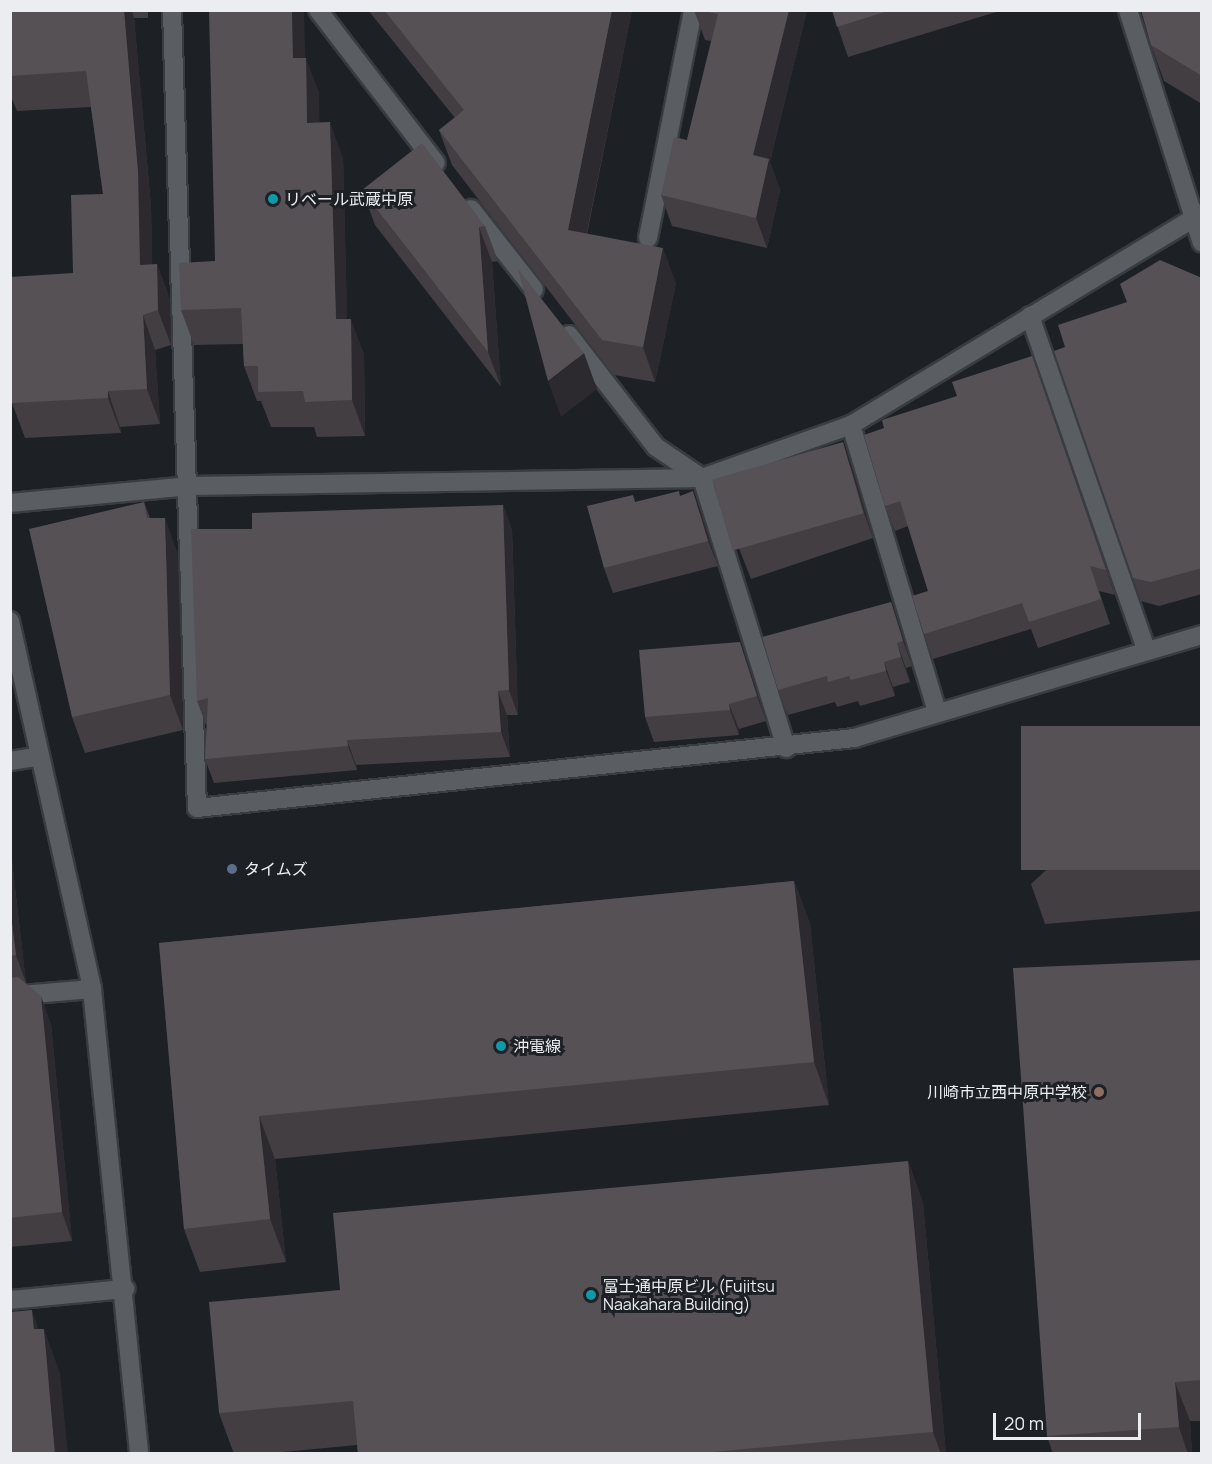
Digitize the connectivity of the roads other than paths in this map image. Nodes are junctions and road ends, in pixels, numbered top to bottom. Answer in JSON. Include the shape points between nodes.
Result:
{"nodes":[{"id":1,"x":172,"y":10,"type":"edge"},
{"id":2,"x":318,"y":10,"type":"edge"},
{"id":3,"x":693,"y":10,"type":"edge"},
{"id":4,"x":1128,"y":10,"type":"edge"},
{"id":5,"x":447,"y":178,"type":"edge"},
{"id":6,"x":462,"y":196,"type":"edge"},
{"id":7,"x":1198,"y":215,"type":"edge"},
{"id":8,"x":648,"y":238,"type":"dead end"},
{"id":9,"x":1202,"y":243,"type":"edge"},
{"id":10,"x":1030,"y":316,"type":"junction"},
{"id":11,"x":851,"y":425,"type":"junction"},
{"id":12,"x":702,"y":478,"type":"junction"},
{"id":13,"x":190,"y":486,"type":"junction"},
{"id":14,"x":10,"y":503,"type":"edge"},
{"id":15,"x":10,"y":621,"type":"edge"},
{"id":16,"x":1202,"y":635,"type":"edge"},
{"id":17,"x":1146,"y":650,"type":"junction"},
{"id":18,"x":937,"y":711,"type":"junction"},
{"id":19,"x":786,"y":748,"type":"junction"},
{"id":20,"x":40,"y":756,"type":"junction"},
{"id":21,"x":10,"y":761,"type":"edge"},
{"id":22,"x":92,"y":989,"type":"junction"},
{"id":23,"x":10,"y":996,"type":"edge"},
{"id":24,"x":124,"y":1289,"type":"junction"},
{"id":25,"x":10,"y":1300,"type":"edge"},
{"id":26,"x":139,"y":1454,"type":"edge"}],
"edges":[{"from":1,"to":13,"type":"street"},
{"from":2,"to":5,"type":"street"},
{"from":3,"to":8,"type":"street"},
{"from":4,"to":7,"type":"street"},
{"from":6,"to":12,"type":"street","via":[[656,447]]},
{"from":7,"to":9,"type":"street"},
{"from":7,"to":10,"type":"street"},
{"from":10,"to":11,"type":"street"},
{"from":10,"to":17,"type":"street"},
{"from":11,"to":12,"type":"street"},
{"from":11,"to":18,"type":"street"},
{"from":12,"to":13,"type":"street"},
{"from":12,"to":19,"type":"street"},
{"from":13,"to":14,"type":"street"},
{"from":13,"to":19,"type":"street","via":[[197,808]]},
{"from":15,"to":20,"type":"street"},
{"from":16,"to":17,"type":"street"},
{"from":17,"to":18,"type":"street"},
{"from":18,"to":19,"type":"street","via":[[854,738]]},
{"from":20,"to":21,"type":"street"},
{"from":20,"to":22,"type":"street"},
{"from":22,"to":23,"type":"street"},
{"from":22,"to":24,"type":"street"},
{"from":24,"to":25,"type":"street"},
{"from":24,"to":26,"type":"street"}]}
